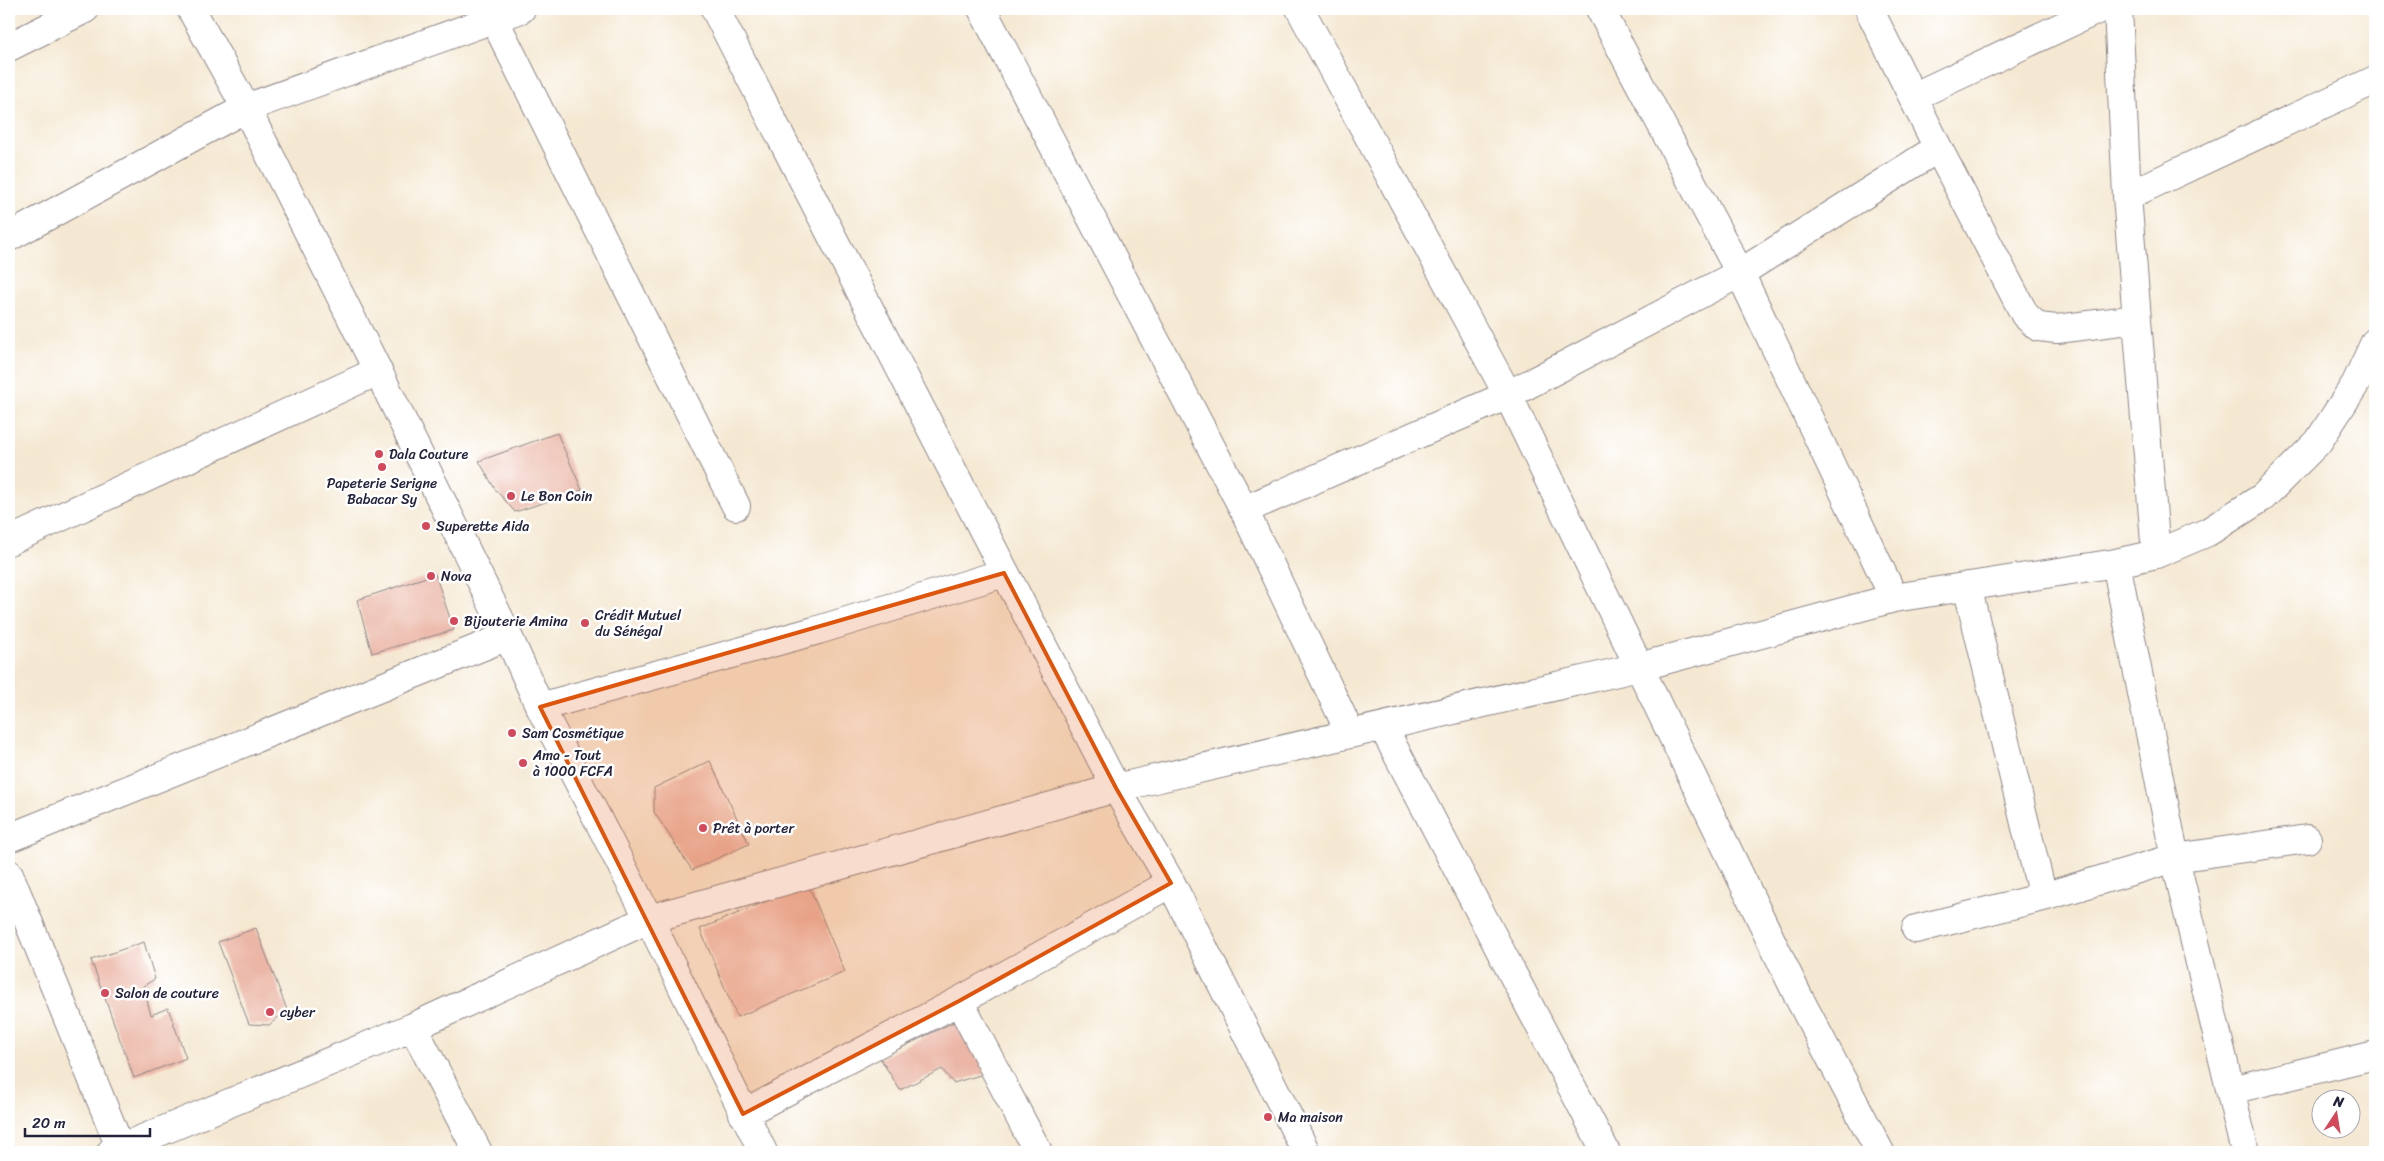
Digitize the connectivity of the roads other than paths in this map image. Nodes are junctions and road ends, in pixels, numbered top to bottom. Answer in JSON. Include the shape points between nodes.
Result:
{"nodes":[{"id":1,"x":85,"y":9,"type":"edge"},
{"id":2,"x":191,"y":9,"type":"edge"},
{"id":3,"x":521,"y":9,"type":"edge"},
{"id":4,"x":715,"y":9,"type":"edge"},
{"id":5,"x":982,"y":9,"type":"edge"},
{"id":6,"x":1300,"y":9,"type":"edge"},
{"id":7,"x":1600,"y":9,"type":"edge"},
{"id":8,"x":1869,"y":9,"type":"edge"},
{"id":9,"x":2099,"y":9,"type":"edge"},
{"id":10,"x":2118,"y":9,"type":"edge"},
{"id":11,"x":494,"y":19,"type":"junction"},
{"id":12,"x":9,"y":47,"type":"edge"},
{"id":13,"x":2375,"y":80,"type":"edge"},
{"id":14,"x":1913,"y":97,"type":"junction"},
{"id":15,"x":246,"y":108,"type":"junction"},
{"id":16,"x":1938,"y":148,"type":"junction"},
{"id":17,"x":2127,"y":196,"type":"junction"},
{"id":18,"x":9,"y":237,"type":"edge"},
{"id":19,"x":1740,"y":273,"type":"junction"},
{"id":20,"x":2137,"y":319,"type":"junction"},
{"id":21,"x":2375,"y":342,"type":"edge"},
{"id":22,"x":378,"y":371,"type":"junction"},
{"id":23,"x":1508,"y":395,"type":"junction"},
{"id":24,"x":736,"y":506,"type":"dead end"},
{"id":25,"x":1244,"y":510,"type":"junction"},
{"id":26,"x":9,"y":541,"type":"edge"},
{"id":27,"x":2156,"y":554,"type":"junction"},
{"id":28,"x":2116,"y":563,"type":"junction"},
{"id":29,"x":1004,"y":573,"type":"junction"},
{"id":30,"x":1967,"y":586,"type":"junction"},
{"id":31,"x":1894,"y":598,"type":"junction"},
{"id":32,"x":508,"y":636,"type":"junction"},
{"id":33,"x":1639,"y":667,"type":"junction"},
{"id":34,"x":540,"y":707,"type":"junction"},
{"id":35,"x":1382,"y":728,"type":"junction"},
{"id":36,"x":1350,"y":733,"type":"junction"},
{"id":37,"x":1116,"y":788,"type":"junction"},
{"id":38,"x":9,"y":838,"type":"edge"},
{"id":39,"x":2307,"y":840,"type":"dead end"},
{"id":40,"x":2175,"y":858,"type":"junction"},
{"id":41,"x":1171,"y":883,"type":"junction"},
{"id":42,"x":11,"y":888,"type":"edge"},
{"id":43,"x":2043,"y":897,"type":"junction"},
{"id":44,"x":649,"y":919,"type":"junction"},
{"id":45,"x":1916,"y":929,"type":"dead end"},
{"id":46,"x":959,"y":1002,"type":"junction"},
{"id":47,"x":413,"y":1027,"type":"junction"},
{"id":48,"x":2375,"y":1055,"type":"edge"},
{"id":49,"x":2231,"y":1090,"type":"junction"},
{"id":50,"x":743,"y":1114,"type":"junction"},
{"id":51,"x":118,"y":1151,"type":"edge"},
{"id":52,"x":478,"y":1152,"type":"edge"},
{"id":53,"x":763,"y":1152,"type":"edge"},
{"id":54,"x":1038,"y":1152,"type":"edge"},
{"id":55,"x":1306,"y":1152,"type":"edge"},
{"id":56,"x":1606,"y":1152,"type":"edge"},
{"id":57,"x":1880,"y":1152,"type":"edge"},
{"id":58,"x":2245,"y":1152,"type":"edge"}],
"edges":[{"from":1,"to":12,"type":"street"},
{"from":2,"to":15,"type":"street"},
{"from":3,"to":11,"type":"street"},
{"from":4,"to":29,"type":"street"},
{"from":5,"to":25,"type":"street"},
{"from":6,"to":23,"type":"street"},
{"from":7,"to":19,"type":"street"},
{"from":8,"to":14,"type":"street"},
{"from":9,"to":14,"type":"street"},
{"from":10,"to":17,"type":"street"},
{"from":11,"to":15,"type":"street"},
{"from":11,"to":24,"type":"street"},
{"from":13,"to":17,"type":"street"},
{"from":14,"to":16,"type":"street"},
{"from":15,"to":18,"type":"street"},
{"from":15,"to":22,"type":"street"},
{"from":16,"to":19,"type":"street"},
{"from":16,"to":20,"type":"street","via":[[2025,315],[2038,327],[2057,329]]},
{"from":17,"to":20,"type":"street"},
{"from":19,"to":23,"type":"street"},
{"from":19,"to":31,"type":"street"},
{"from":20,"to":27,"type":"street"},
{"from":21,"to":27,"type":"street","via":[[2356,383],[2318,442],[2263,497],[2208,532]]},
{"from":22,"to":26,"type":"street"},
{"from":22,"to":32,"type":"street"},
{"from":23,"to":25,"type":"street"},
{"from":23,"to":33,"type":"street"},
{"from":25,"to":36,"type":"street"},
{"from":27,"to":28,"type":"street"},
{"from":28,"to":30,"type":"street"},
{"from":28,"to":40,"type":"street"},
{"from":29,"to":34,"type":"street","via":[[818,630]]},
{"from":29,"to":37,"type":"street"},
{"from":30,"to":31,"type":"street"},
{"from":30,"to":43,"type":"street"},
{"from":31,"to":33,"type":"street"},
{"from":32,"to":34,"type":"street"},
{"from":32,"to":38,"type":"street"},
{"from":33,"to":35,"type":"street"},
{"from":33,"to":57,"type":"street","via":[[1798,996]]},
{"from":34,"to":44,"type":"street"},
{"from":35,"to":36,"type":"street"},
{"from":35,"to":56,"type":"street"},
{"from":36,"to":37,"type":"street"},
{"from":37,"to":41,"type":"street"},
{"from":37,"to":44,"type":"street"},
{"from":39,"to":40,"type":"street"},
{"from":40,"to":43,"type":"street"},
{"from":40,"to":49,"type":"street"},
{"from":41,"to":46,"type":"street"},
{"from":41,"to":55,"type":"street"},
{"from":42,"to":51,"type":"street"},
{"from":43,"to":45,"type":"street"},
{"from":44,"to":47,"type":"street"},
{"from":44,"to":50,"type":"street"},
{"from":46,"to":50,"type":"street"},
{"from":46,"to":54,"type":"street"},
{"from":47,"to":51,"type":"street"},
{"from":47,"to":52,"type":"street"},
{"from":48,"to":49,"type":"street"},
{"from":49,"to":58,"type":"street"},
{"from":50,"to":53,"type":"street"}]}
